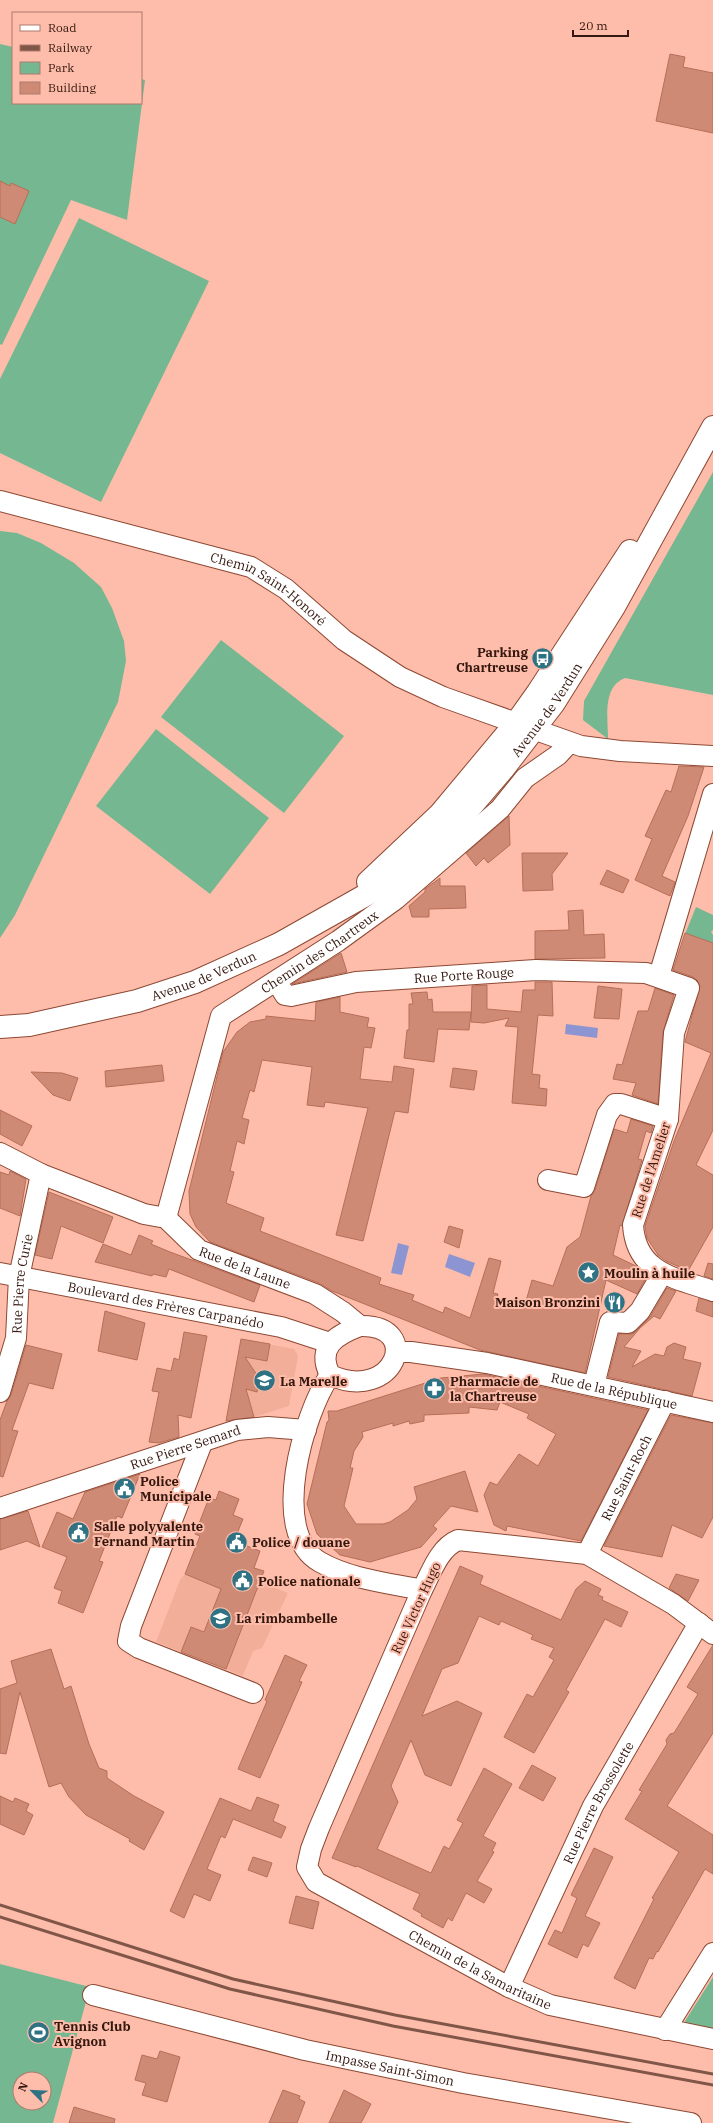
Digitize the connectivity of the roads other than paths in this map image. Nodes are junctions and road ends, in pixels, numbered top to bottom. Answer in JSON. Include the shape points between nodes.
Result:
{"nodes":[{"id":1,"x":713,"y":428,"type":"edge"},
{"id":2,"x":0,"y":501,"type":"edge"},
{"id":3,"x":525,"y":727,"type":"junction"},
{"id":4,"x":569,"y":743,"type":"junction"},
{"id":5,"x":713,"y":756,"type":"edge"},
{"id":6,"x":713,"y":794,"type":"edge"},
{"id":7,"x":659,"y":976,"type":"junction"},
{"id":8,"x":277,"y":982,"type":"junction"},
{"id":9,"x":74,"y":1015,"type":"junction"},
{"id":10,"x":0,"y":1016,"type":"edge"},
{"id":11,"x":0,"y":1027,"type":"edge"},
{"id":12,"x":668,"y":1119,"type":"junction"},
{"id":13,"x":0,"y":1153,"type":"edge"},
{"id":14,"x":41,"y":1174,"type":"junction"},
{"id":15,"x":548,"y":1180,"type":"dead end"},
{"id":16,"x":166,"y":1218,"type":"junction"},
{"id":17,"x":0,"y":1273,"type":"edge"},
{"id":18,"x":662,"y":1274,"type":"junction"},
{"id":19,"x":19,"y":1277,"type":"junction"},
{"id":20,"x":713,"y":1291,"type":"edge"},
{"id":21,"x":360,"y":1326,"type":"junction"},
{"id":22,"x":330,"y":1344,"type":"junction"},
{"id":23,"x":398,"y":1352,"type":"junction"},
{"id":24,"x":330,"y":1375,"type":"junction"},
{"id":25,"x":594,"y":1385,"type":"junction"},
{"id":26,"x":0,"y":1392,"type":"edge"},
{"id":27,"x":665,"y":1401,"type":"junction"},
{"id":28,"x":713,"y":1412,"type":"edge"},
{"id":29,"x":306,"y":1430,"type":"junction"},
{"id":30,"x":202,"y":1443,"type":"junction"},
{"id":31,"x":0,"y":1508,"type":"edge"},
{"id":32,"x":587,"y":1554,"type":"junction"},
{"id":33,"x":422,"y":1590,"type":"junction"},
{"id":34,"x":706,"y":1628,"type":"edge"},
{"id":35,"x":253,"y":1694,"type":"dead end"},
{"id":36,"x":319,"y":1828,"type":"joint"},
{"id":37,"x":713,"y":1952,"type":"edge"},
{"id":38,"x":509,"y":1987,"type":"junction"},
{"id":39,"x":93,"y":1995,"type":"dead end"},
{"id":40,"x":665,"y":2030,"type":"junction"},
{"id":41,"x":713,"y":2039,"type":"edge"},
{"id":42,"x":691,"y":2123,"type":"edge"}],
"edges":[{"from":1,"to":3,"type":"main road","name":"Avenue de Verdun","via":[[614,607]]},
{"from":2,"to":3,"type":"street","name":"Chemin Saint-Honoré","via":[[251,567],[286,589],[344,640],[400,677],[443,697]]},
{"from":3,"to":4,"type":"street"},
{"from":3,"to":9,"type":"main road","name":"Avenue de Verdun","via":[[456,824],[414,864],[373,891],[279,944],[195,982],[137,1001]]},
{"from":4,"to":5,"type":"street","via":[[620,751]]},
{"from":4,"to":8,"type":"street","name":"Chemin des Chartreux","via":[[558,755],[525,778],[500,809],[396,899]]},
{"from":6,"to":7,"type":"street"},
{"from":7,"to":8,"type":"street","name":"Rue Porte Rouge","via":[[536,970],[356,982],[291,996],[285,995]]},
{"from":7,"to":12,"type":"street","name":"Rue de l'Amelier","via":[[689,988],[674,1033]]},
{"from":8,"to":16,"type":"street","name":"Chemin des Chartreux","via":[[221,1016]]},
{"from":9,"to":10,"type":"main road","name":"Avenue de Verdun"},
{"from":9,"to":11,"type":"main road","name":"Avenue de Verdun","via":[[29,1025]]},
{"from":12,"to":15,"type":"street","via":[[615,1104],[607,1115],[584,1187]]},
{"from":12,"to":18,"type":"street","name":"Rue de l'Amelier","via":[[633,1225],[638,1250]]},
{"from":13,"to":14,"type":"street"},
{"from":14,"to":16,"type":"street","via":[[144,1214]]},
{"from":14,"to":19,"type":"street","name":"Rue Pierre Curie"},
{"from":16,"to":21,"type":"street","name":"Rue de la Laune","via":[[199,1250],[315,1294]]},
{"from":17,"to":19,"type":"street","name":"Boulevard des Frères Carpanédo"},
{"from":18,"to":20,"type":"street","name":"Rue de l'Amelier"},
{"from":18,"to":25,"type":"street","via":[[640,1311],[628,1323],[610,1322]]},
{"from":19,"to":22,"type":"street","name":"Boulevard des Frères Carpanédo","via":[[281,1327]]},
{"from":19,"to":26,"type":"street","name":"Rue Pierre Curie","via":[[16,1338]]},
{"from":21,"to":22,"type":"street","via":[[336,1336]]},
{"from":21,"to":23,"type":"street","via":[[372,1326],[386,1333],[394,1341]]},
{"from":22,"to":24,"type":"street","via":[[325,1365]]},
{"from":23,"to":24,"type":"street","via":[[392,1366],[383,1375],[370,1380],[352,1382]]},
{"from":23,"to":25,"type":"street","name":"Rue de la République","via":[[486,1363]]},
{"from":24,"to":29,"type":"street","via":[[319,1391]]},
{"from":25,"to":27,"type":"street","name":"Rue de la République"},
{"from":27,"to":28,"type":"street","name":"Rue de la République"},
{"from":27,"to":32,"type":"street","name":"Rue Saint-Roch"},
{"from":29,"to":30,"type":"street","name":"Rue Pierre Semard","via":[[252,1428],[238,1430]]},
{"from":29,"to":33,"type":"street","via":[[292,1500],[297,1537],[306,1550],[319,1562],[351,1575]]},
{"from":30,"to":31,"type":"street","name":"Rue Pierre Semard"},
{"from":30,"to":35,"type":"street","via":[[131,1626],[128,1641],[139,1648]]},
{"from":32,"to":33,"type":"street","name":"Rue Victor Hugo","via":[[458,1540],[451,1543],[439,1557]]},
{"from":32,"to":34,"type":"street","name":"Rue Victor Hugo","via":[[673,1604]]},
{"from":33,"to":36,"type":"street","name":"Rue Victor Hugo"},
{"from":34,"to":38,"type":"street","name":"Rue Pierre Brossolette","via":[[593,1806]]},
{"from":36,"to":38,"type":"street","name":"Chemin de la Samaritaine","via":[[310,1849],[307,1867],[316,1882]]},
{"from":37,"to":40,"type":"street"},
{"from":38,"to":40,"type":"street","name":"Chemin de la Samaritaine","via":[[550,2005]]},
{"from":39,"to":42,"type":"street","name":"Impasse Saint-Simon","via":[[305,2050],[463,2083]]},
{"from":40,"to":41,"type":"street","name":"Chemin de la Samaritaine"}]}
